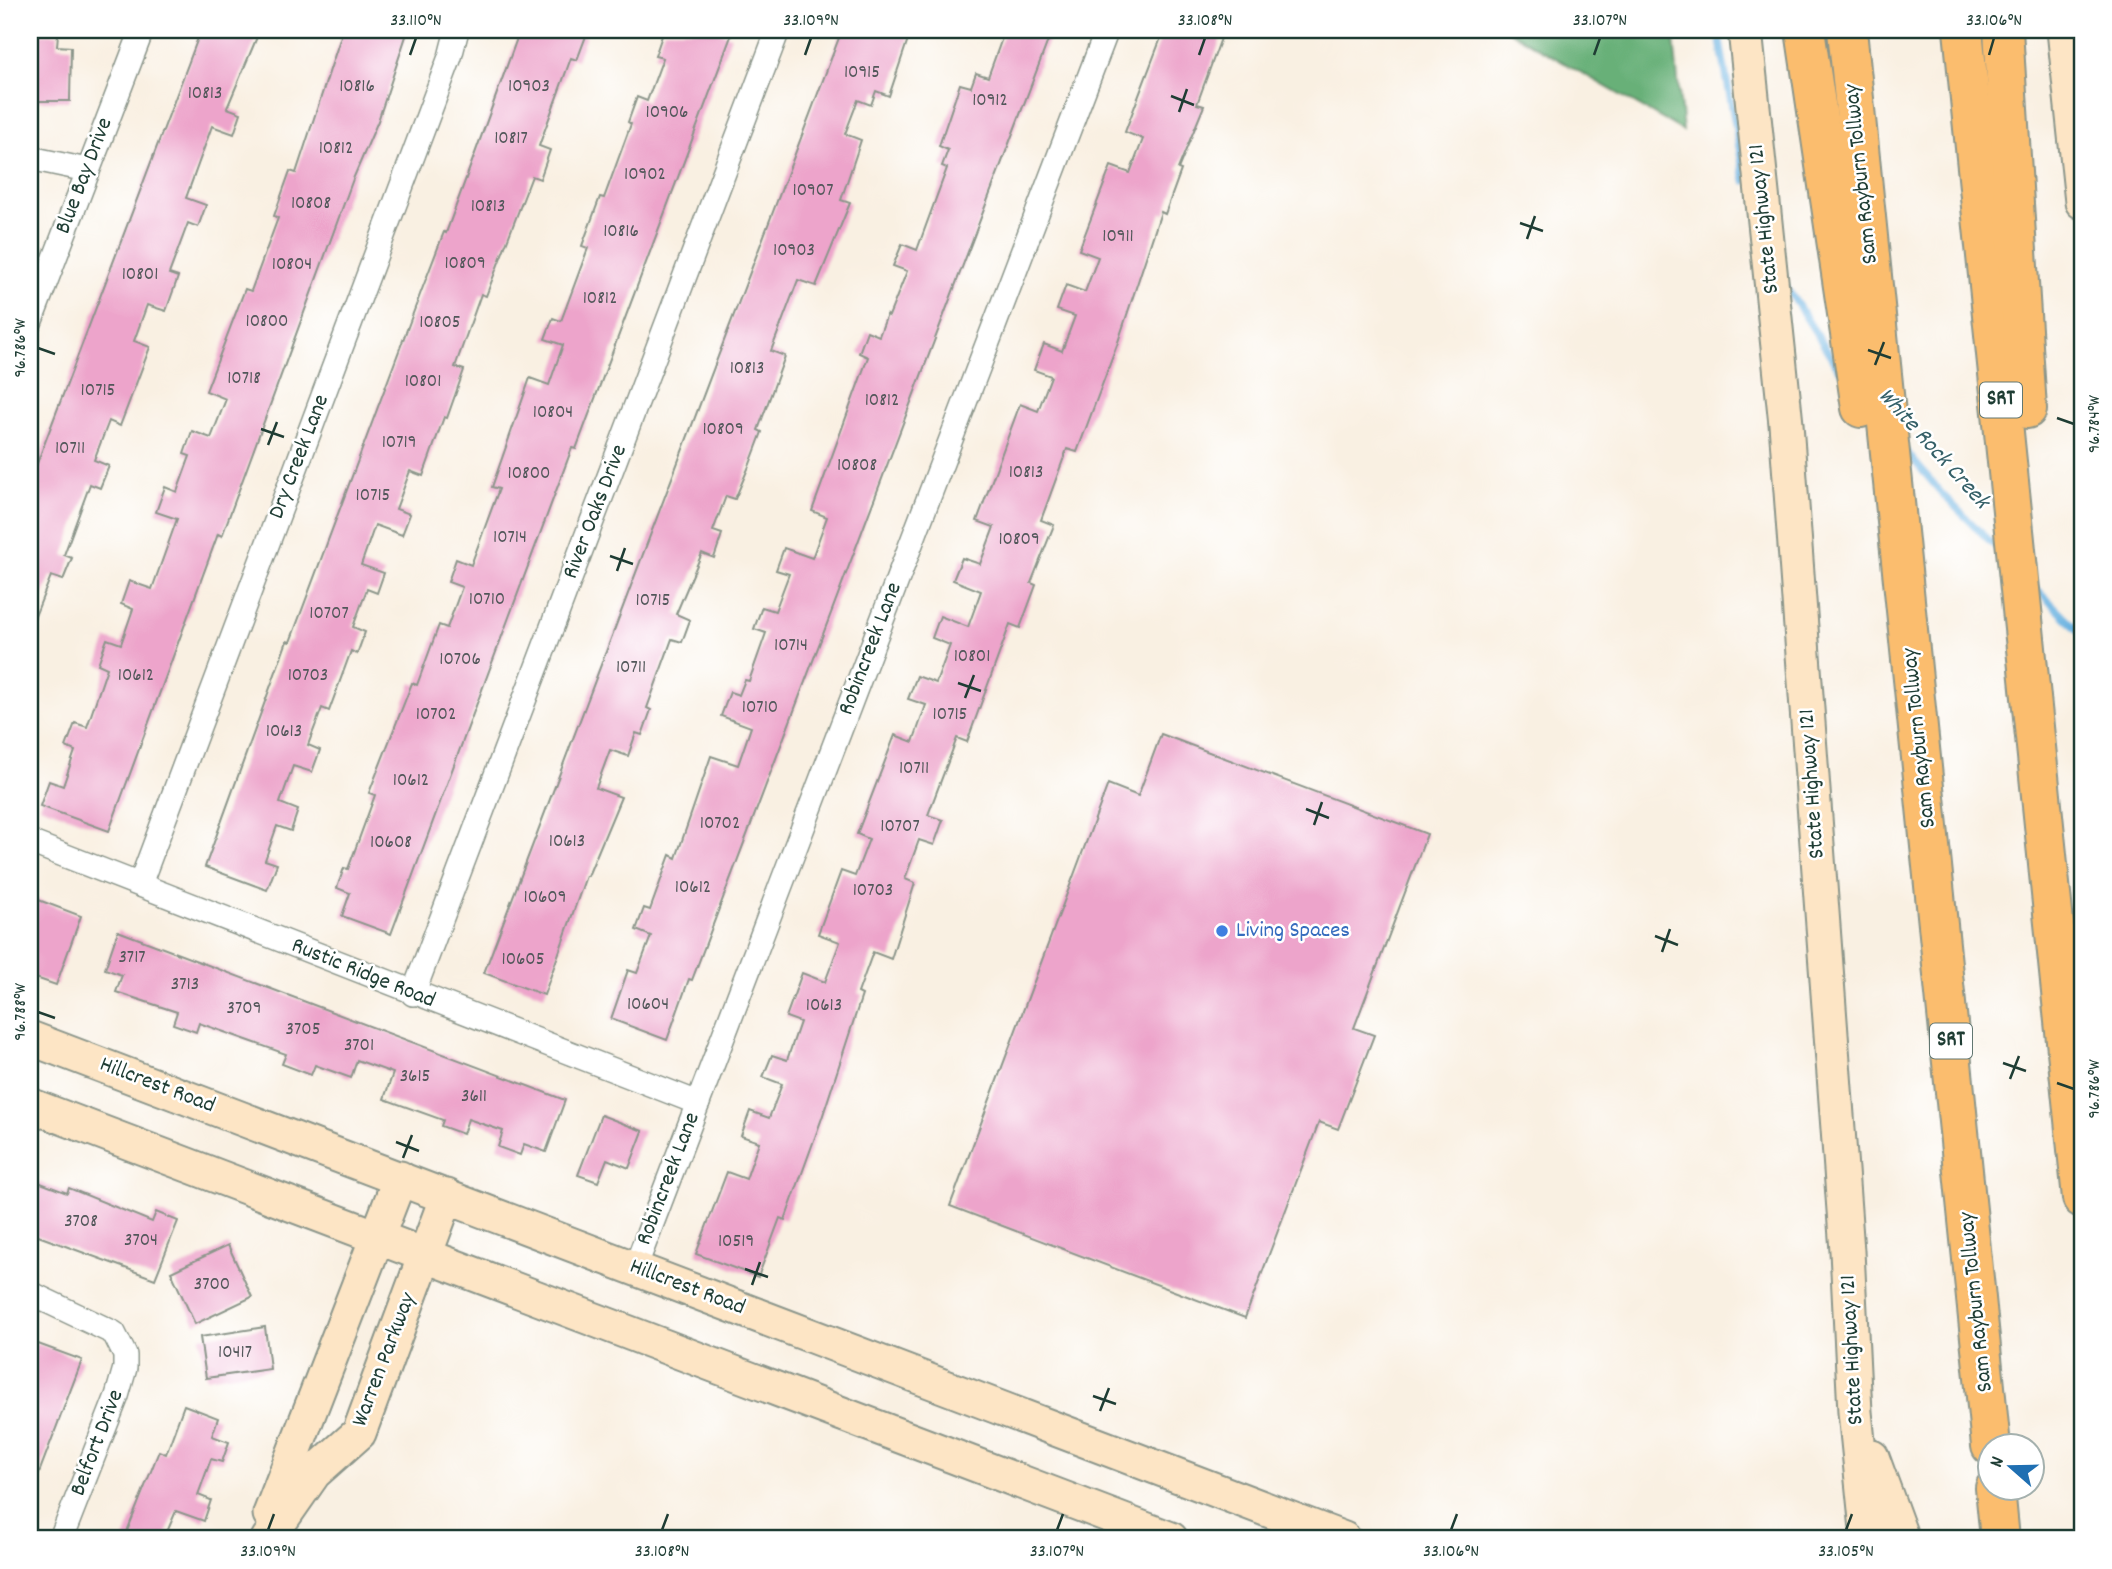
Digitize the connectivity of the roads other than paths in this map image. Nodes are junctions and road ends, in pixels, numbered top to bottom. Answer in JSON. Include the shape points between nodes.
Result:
{"nodes":[{"id":1,"x":142,"y":30,"type":"edge"},
{"id":2,"x":457,"y":30,"type":"edge"},
{"id":3,"x":778,"y":30,"type":"edge"},
{"id":4,"x":1107,"y":30,"type":"edge"},
{"id":5,"x":1745,"y":30,"type":"edge"},
{"id":6,"x":1805,"y":30,"type":"edge"},
{"id":7,"x":1847,"y":30,"type":"edge"},
{"id":8,"x":1963,"y":30,"type":"edge"},
{"id":9,"x":2003,"y":30,"type":"edge"},
{"id":10,"x":2064,"y":30,"type":"edge"},
{"id":11,"x":30,"y":158,"type":"edge"},
{"id":12,"x":87,"y":170,"type":"junction"},
{"id":13,"x":2082,"y":202,"type":"edge"},
{"id":14,"x":30,"y":323,"type":"edge"},
{"id":15,"x":2024,"y":613,"type":"junction"},
{"id":16,"x":1910,"y":636,"type":"junction"},
{"id":17,"x":30,"y":842,"type":"edge"},
{"id":18,"x":140,"y":884,"type":"junction"},
{"id":19,"x":413,"y":994,"type":"junction"},
{"id":20,"x":30,"y":1038,"type":"edge"},
{"id":21,"x":698,"y":1102,"type":"junction"},
{"id":22,"x":30,"y":1105,"type":"edge"},
{"id":23,"x":400,"y":1178,"type":"junction"},
{"id":24,"x":447,"y":1196,"type":"junction"},
{"id":25,"x":2082,"y":1198,"type":"edge"},
{"id":26,"x":376,"y":1236,"type":"junction"},
{"id":27,"x":426,"y":1255,"type":"junction"},
{"id":28,"x":635,"y":1268,"type":"junction"},
{"id":29,"x":30,"y":1293,"type":"edge"},
{"id":30,"x":1855,"y":1412,"type":"junction"},
{"id":31,"x":1990,"y":1432,"type":"edge"},
{"id":32,"x":1996,"y":1502,"type":"edge"},
{"id":33,"x":1265,"y":1525,"type":"edge"},
{"id":34,"x":61,"y":1539,"type":"edge"},
{"id":35,"x":260,"y":1539,"type":"edge"},
{"id":36,"x":268,"y":1539,"type":"edge"},
{"id":37,"x":1171,"y":1539,"type":"edge"},
{"id":38,"x":1344,"y":1539,"type":"edge"},
{"id":39,"x":1851,"y":1539,"type":"edge"},
{"id":40,"x":1868,"y":1539,"type":"edge"},
{"id":41,"x":1902,"y":1539,"type":"edge"},
{"id":42,"x":2000,"y":1539,"type":"edge"}],
"edges":[{"from":1,"to":12,"type":"street","name":"Blue Bay Drive"},
{"from":2,"to":18,"type":"street","name":"Dry Creek Lane"},
{"from":3,"to":19,"type":"street","name":"River Oaks Drive"},
{"from":4,"to":21,"type":"street","name":"Robincreek Lane"},
{"from":5,"to":30,"type":"main road","name":"State Highway 121","via":[[1786,424]]},
{"from":6,"to":16,"type":"highway","via":[[1871,479]]},
{"from":7,"to":16,"type":"highway","name":"Sam Rayburn Tollway","number":"SRT"},
{"from":8,"to":15,"type":"highway","number":"SRT"},
{"from":9,"to":15,"type":"highway","via":[[2032,492]]},
{"from":10,"to":13,"type":"main road"},
{"from":11,"to":12,"type":"street"},
{"from":12,"to":14,"type":"street","name":"Blue Bay Drive"},
{"from":15,"to":25,"type":"highway","number":"SRT"},
{"from":16,"to":31,"type":"highway","name":"Sam Rayburn Tollway","number":"SRT"},
{"from":17,"to":18,"type":"street","name":"Rustic Ridge Road"},
{"from":18,"to":19,"type":"street","name":"Rustic Ridge Road"},
{"from":19,"to":21,"type":"street","name":"Rustic Ridge Road"},
{"from":20,"to":23,"type":"main road","name":"Hillcrest Road"},
{"from":21,"to":28,"type":"street","name":"Robincreek Lane"},
{"from":22,"to":26,"type":"main road"},
{"from":23,"to":24,"type":"main road","name":"Hillcrest Road"},
{"from":23,"to":26,"type":"main road"},
{"from":24,"to":27,"type":"main road","name":"Warren Parkway"},
{"from":24,"to":28,"type":"main road","name":"Hillcrest Road"},
{"from":26,"to":27,"type":"main road"},
{"from":26,"to":35,"type":"main road"},
{"from":27,"to":36,"type":"main road","name":"Warren Parkway","via":[[359,1433],[314,1473]]},
{"from":27,"to":37,"type":"main road"},
{"from":28,"to":33,"type":"main road","name":"Hillcrest Road"},
{"from":29,"to":34,"type":"street","name":"Belfort Drive","via":[[114,1333],[125,1368]]},
{"from":30,"to":39,"type":"main road"},
{"from":30,"to":40,"type":"main road","name":"State Highway 121"},
{"from":30,"to":41,"type":"main road"},
{"from":32,"to":42,"type":"highway"},
{"from":33,"to":38,"type":"main road","name":"Hillcrest Road"}]}
